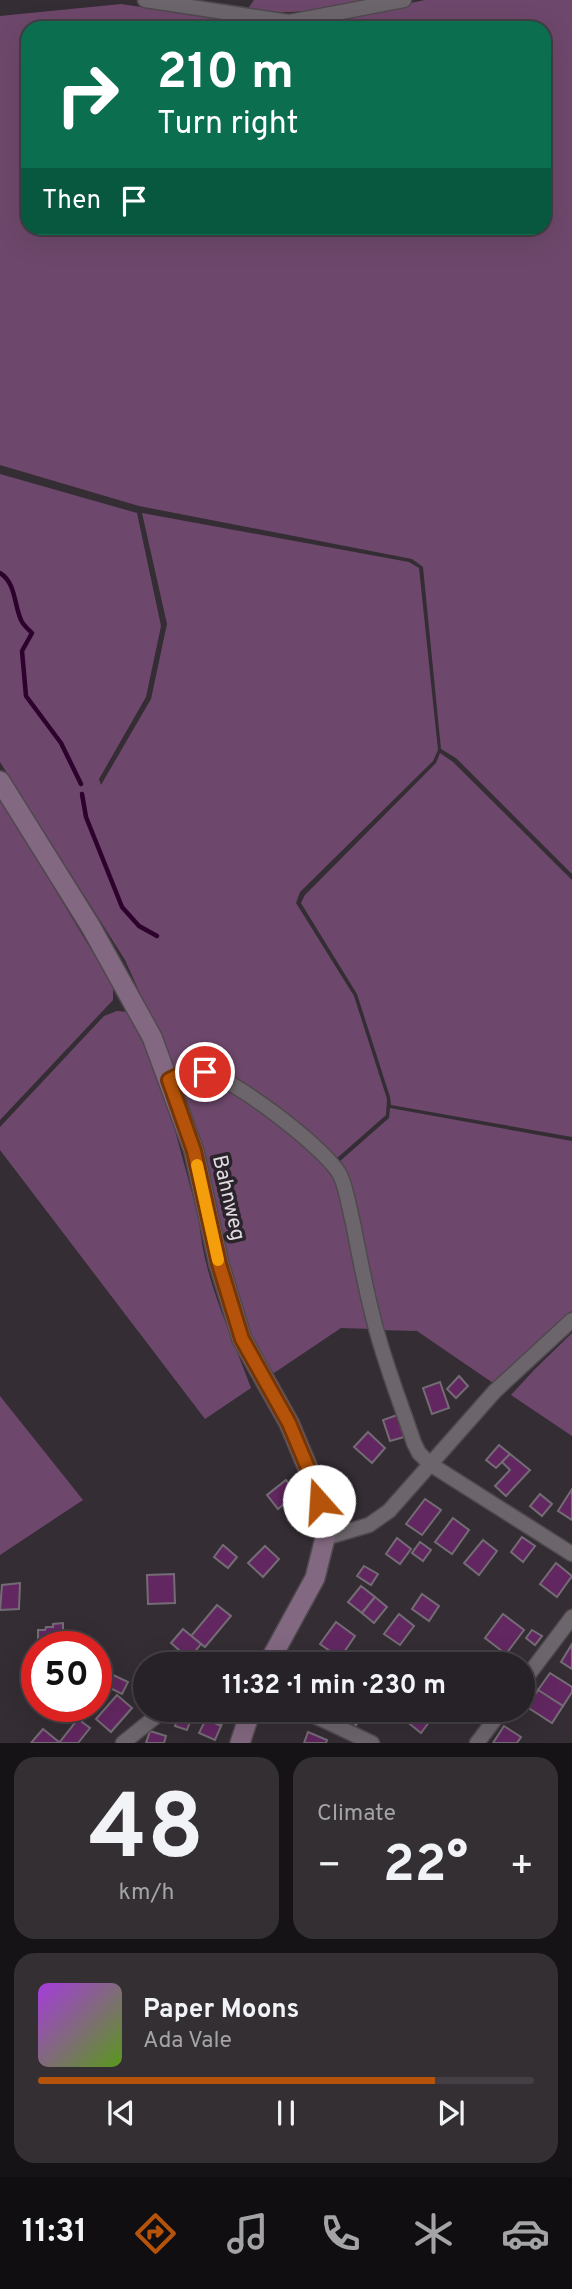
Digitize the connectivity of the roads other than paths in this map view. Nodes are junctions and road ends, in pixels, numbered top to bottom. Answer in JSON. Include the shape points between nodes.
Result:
{"nodes":[{"id":1,"x":145,"y":0,"type":"edge"},
{"id":2,"x":404,"y":0,"type":"edge"},
{"id":3,"x":282,"y":21,"type":"edge"},
{"id":4,"x":294,"y":21,"type":"edge"},
{"id":5,"x":0,"y":781,"type":"edge"},
{"id":6,"x":169,"y":1080,"type":"junction"},
{"id":7,"x":572,"y":1320,"type":"edge"},
{"id":8,"x":430,"y":1464,"type":"junction"},
{"id":9,"x":325,"y":1538,"type":"junction"},
{"id":10,"x":572,"y":1554,"type":"edge"},
{"id":11,"x":572,"y":1617,"type":"edge"},
{"id":12,"x":275,"y":1652,"type":"edge"},
{"id":13,"x":535,"y":1666,"type":"edge"},
{"id":14,"x":149,"y":1722,"type":"edge"},
{"id":15,"x":247,"y":1722,"type":"edge"},
{"id":16,"x":327,"y":1722,"type":"edge"},
{"id":17,"x":493,"y":1722,"type":"edge"},
{"id":18,"x":123,"y":1743,"type":"edge"},
{"id":19,"x":240,"y":1743,"type":"edge"},
{"id":20,"x":372,"y":1743,"type":"edge"},
{"id":21,"x":477,"y":1743,"type":"edge"}],
"edges":[{"from":1,"to":3,"type":"street"},
{"from":2,"to":4,"type":"street"},
{"from":5,"to":6,"type":"main road","name":"Bahnweg","via":[[90,927],[152,1037]]},
{"from":6,"to":8,"type":"street","via":[[185,1072],[219,1077],[334,1164],[348,1200],[375,1324],[414,1443]]},
{"from":6,"to":9,"type":"main road","name":"Bahnweg","via":[[194,1151],[219,1264],[242,1339],[289,1423],[315,1485]]},
{"from":7,"to":8,"type":"street","via":[[495,1391]]},
{"from":8,"to":9,"type":"street","via":[[389,1511],[369,1525]]},
{"from":8,"to":10,"type":"street"},
{"from":9,"to":12,"type":"main road","via":[[315,1578]]},
{"from":11,"to":13,"type":"street"},
{"from":14,"to":18,"type":"street"},
{"from":15,"to":19,"type":"main road"},
{"from":16,"to":20,"type":"street"},
{"from":17,"to":21,"type":"street"}]}
